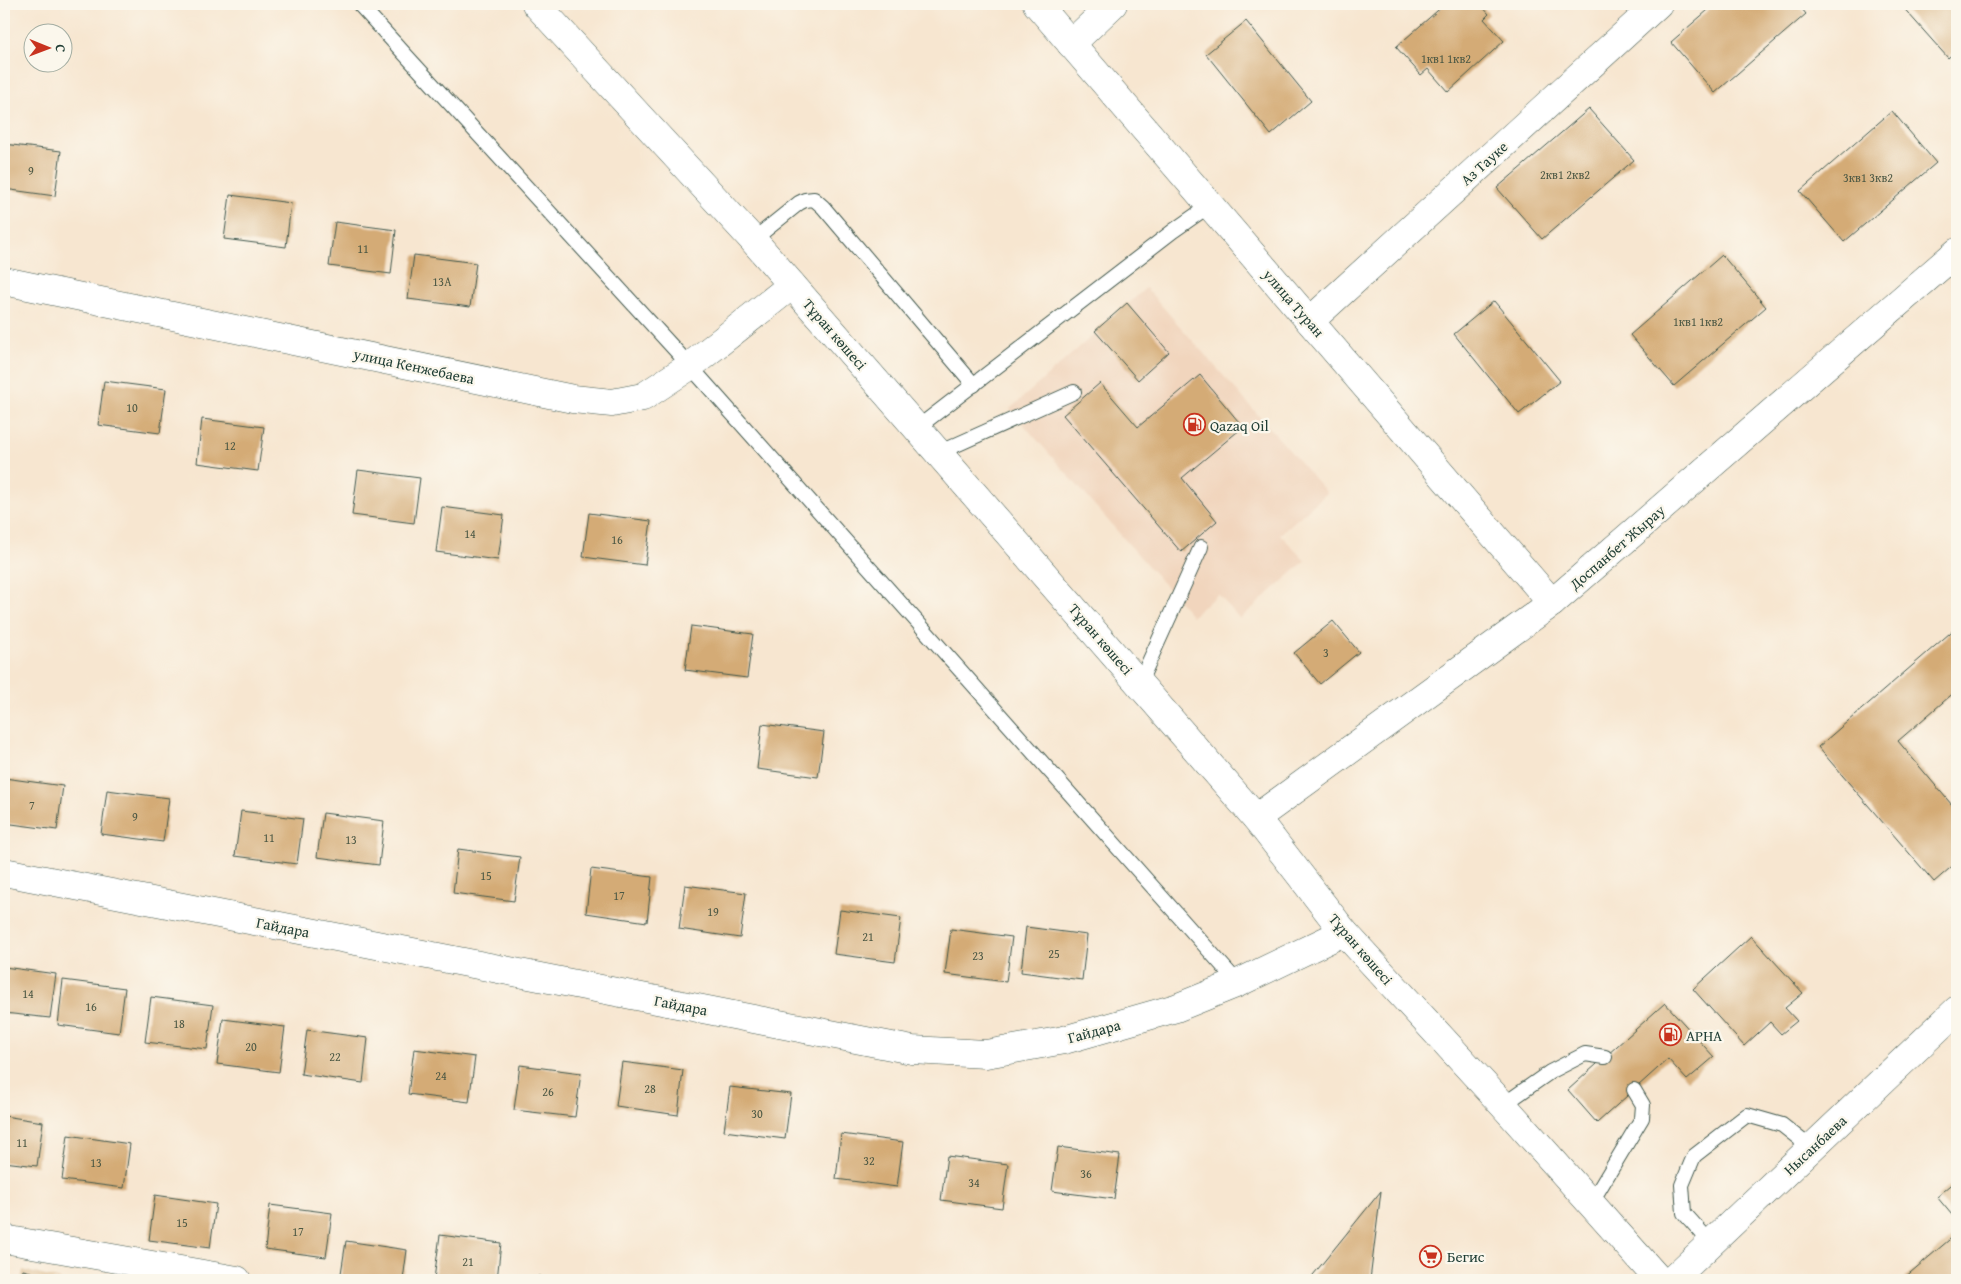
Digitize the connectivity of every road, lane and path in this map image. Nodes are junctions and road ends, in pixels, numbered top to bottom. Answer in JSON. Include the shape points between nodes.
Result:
{"nodes":[{"id":1,"x":358,"y":4,"type":"edge"},
{"id":2,"x":536,"y":4,"type":"edge"},
{"id":3,"x":1037,"y":4,"type":"edge"},
{"id":4,"x":1113,"y":4,"type":"edge"},
{"id":5,"x":1658,"y":4,"type":"edge"},
{"id":6,"x":1071,"y":44,"type":"junction"},
{"id":7,"x":1210,"y":205,"type":"junction"},
{"id":8,"x":753,"y":240,"type":"junction"},
{"id":9,"x":1957,"y":252,"type":"edge"},
{"id":10,"x":4,"y":281,"type":"edge"},
{"id":11,"x":792,"y":285,"type":"junction"},
{"id":12,"x":1310,"y":322,"type":"junction"},
{"id":13,"x":690,"y":366,"type":"junction"},
{"id":14,"x":974,"y":385,"type":"junction"},
{"id":15,"x":1074,"y":392,"type":"dead end"},
{"id":16,"x":917,"y":428,"type":"junction"},
{"id":17,"x":938,"y":453,"type":"junction"},
{"id":18,"x":1201,"y":547,"type":"dead end"},
{"id":19,"x":1552,"y":603,"type":"junction"},
{"id":20,"x":1139,"y":684,"type":"junction"},
{"id":21,"x":1256,"y":818,"type":"junction"},
{"id":22,"x":4,"y":872,"type":"edge"},
{"id":23,"x":1344,"y":932,"type":"junction"},
{"id":24,"x":1238,"y":983,"type":"junction"},
{"id":25,"x":1957,"y":1010,"type":"edge"},
{"id":26,"x":1605,"y":1057,"type":"dead end"},
{"id":27,"x":1634,"y":1090,"type":"dead end"},
{"id":28,"x":1503,"y":1104,"type":"junction"},
{"id":29,"x":1811,"y":1148,"type":"junction"},
{"id":30,"x":1591,"y":1203,"type":"junction"},
{"id":31,"x":4,"y":1239,"type":"edge"},
{"id":32,"x":1711,"y":1243,"type":"junction"},
{"id":33,"x":237,"y":1280,"type":"edge"},
{"id":34,"x":1659,"y":1280,"type":"edge"},
{"id":35,"x":1672,"y":1280,"type":"edge"}],
"edges":[{"from":1,"to":13,"type":"lane"},
{"from":2,"to":8,"type":"street","name":"Тұран көшесі"},
{"from":3,"to":6,"type":"street","name":"улица Туран"},
{"from":4,"to":6,"type":"street"},
{"from":5,"to":12,"type":"street","name":"Аз Тауке"},
{"from":6,"to":7,"type":"street","name":"улица Туран"},
{"from":7,"to":12,"type":"street","name":"улица Туран"},
{"from":7,"to":14,"type":"lane"},
{"from":8,"to":11,"type":"street","name":"Тұран көшесі"},
{"from":8,"to":14,"type":"lane","via":[[798,204],[814,199]]},
{"from":9,"to":19,"type":"street","name":"Доспанбет Жырау"},
{"from":10,"to":13,"type":"street","name":"улица Кенжебаева","via":[[573,399],[612,403],[643,397]]},
{"from":11,"to":13,"type":"street","name":"улица Кенжебаева"},
{"from":11,"to":16,"type":"street","name":"Тұран көшесі"},
{"from":12,"to":19,"type":"street","name":"улица Туран"},
{"from":13,"to":24,"type":"lane"},
{"from":14,"to":16,"type":"lane"},
{"from":15,"to":17,"type":"lane"},
{"from":16,"to":17,"type":"street","name":"Тұран көшесі"},
{"from":17,"to":20,"type":"street","name":"Тұран көшесі"},
{"from":18,"to":20,"type":"lane"},
{"from":19,"to":21,"type":"street","name":"Доспанбет Жырау"},
{"from":20,"to":21,"type":"street","name":"Тұран көшесі"},
{"from":21,"to":23,"type":"street","name":"Тұран көшесі"},
{"from":22,"to":24,"type":"street","name":"Гайдара","via":[[912,1050],[986,1054],[1064,1040],[1176,1008]]},
{"from":23,"to":24,"type":"street","name":"Гайдара"},
{"from":23,"to":28,"type":"street","name":"Тұран көшесі"},
{"from":25,"to":29,"type":"street","name":"Нысанбаева"},
{"from":26,"to":28,"type":"lane","via":[[1585,1054],[1550,1072]]},
{"from":27,"to":30,"type":"lane","via":[[1643,1105],[1642,1118]]},
{"from":28,"to":30,"type":"street","name":"Тұран көшесі"},
{"from":29,"to":32,"type":"street","name":"Нысанбаева"},
{"from":29,"to":32,"type":"lane","via":[[1782,1125],[1747,1115],[1694,1156],[1682,1185],[1684,1213]]},
{"from":30,"to":34,"type":"street","name":"Тұран көшесі"},
{"from":31,"to":33,"type":"street"},
{"from":32,"to":35,"type":"street","name":"Нысанбаева"}]}
